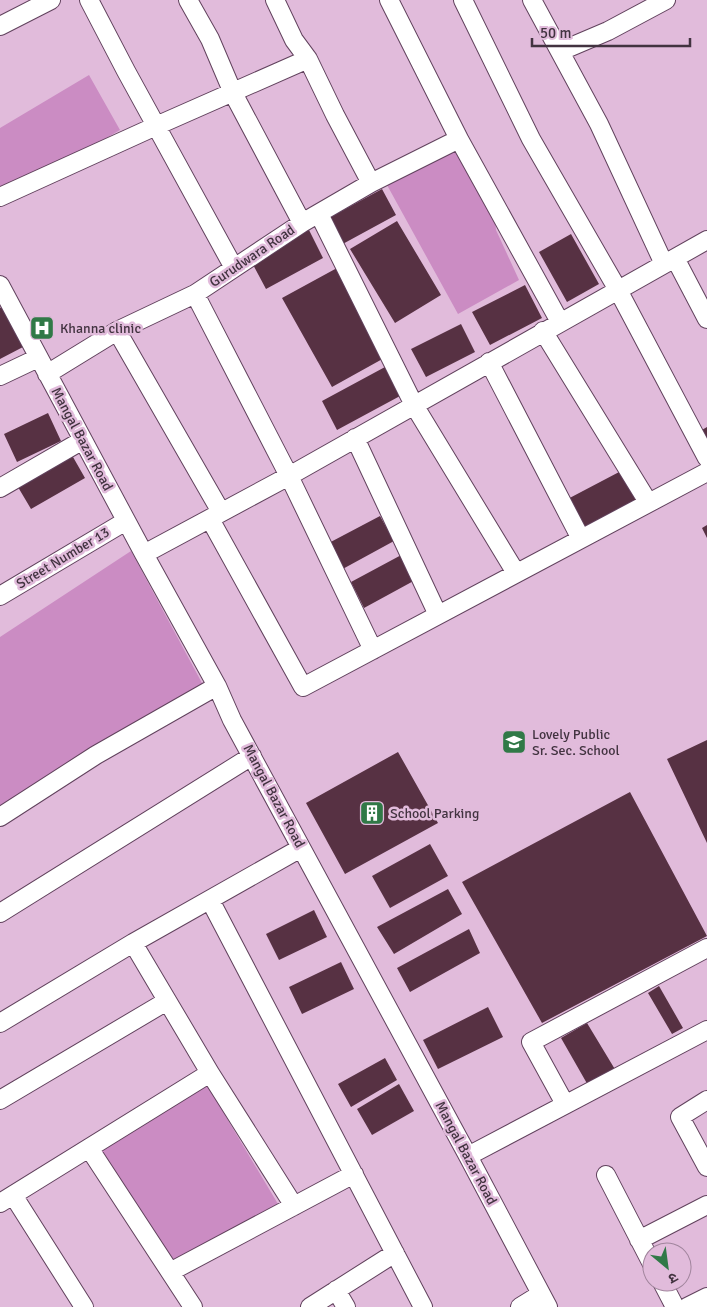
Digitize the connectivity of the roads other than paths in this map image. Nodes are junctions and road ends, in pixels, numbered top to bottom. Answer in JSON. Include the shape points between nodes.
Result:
{"nodes":[{"id":1,"x":51,"y":0,"type":"edge"},
{"id":2,"x":89,"y":0,"type":"edge"},
{"id":3,"x":188,"y":0,"type":"edge"},
{"id":4,"x":274,"y":0,"type":"edge"},
{"id":5,"x":389,"y":0,"type":"edge"},
{"id":6,"x":463,"y":0,"type":"edge"},
{"id":7,"x":532,"y":0,"type":"edge"},
{"id":8,"x":666,"y":0,"type":"edge"},
{"id":9,"x":1,"y":22,"type":"edge"},
{"id":10,"x":561,"y":51,"type":"junction"},
{"id":11,"x":308,"y":59,"type":"junction"},
{"id":12,"x":232,"y":93,"type":"junction"},
{"id":13,"x":156,"y":126,"type":"junction"},
{"id":14,"x":459,"y":139,"type":"junction"},
{"id":15,"x":372,"y":183,"type":"junction"},
{"id":16,"x":0,"y":197,"type":"edge"},
{"id":17,"x":319,"y":214,"type":"junction"},
{"id":18,"x":302,"y":223,"type":"junction"},
{"id":19,"x":707,"y":240,"type":"edge"},
{"id":20,"x":669,"y":261,"type":"junction"},
{"id":21,"x":234,"y":268,"type":"junction"},
{"id":22,"x":0,"y":286,"type":"edge"},
{"id":23,"x":618,"y":290,"type":"junction"},
{"id":24,"x":701,"y":292,"type":"edge"},
{"id":25,"x":195,"y":294,"type":"junction"},
{"id":26,"x":707,"y":319,"type":"edge"},
{"id":27,"x":560,"y":322,"type":"junction"},
{"id":28,"x":117,"y":331,"type":"junction"},
{"id":29,"x":544,"y":331,"type":"junction"},
{"id":30,"x":38,"y":358,"type":"junction"},
{"id":31,"x":488,"y":362,"type":"junction"},
{"id":32,"x":47,"y":374,"type":"junction"},
{"id":33,"x":0,"y":376,"type":"edge"},
{"id":34,"x":414,"y":405,"type":"junction"},
{"id":35,"x":355,"y":438,"type":"junction"},
{"id":36,"x":82,"y":440,"type":"junction"},
{"id":37,"x":707,"y":458,"type":"edge"},
{"id":38,"x":707,"y":472,"type":"edge"},
{"id":39,"x":289,"y":476,"type":"junction"},
{"id":40,"x":0,"y":488,"type":"edge"},
{"id":41,"x":648,"y":502,"type":"junction"},
{"id":42,"x":215,"y":516,"type":"junction"},
{"id":43,"x":126,"y":521,"type":"junction"},
{"id":44,"x":581,"y":539,"type":"junction"},
{"id":45,"x":144,"y":554,"type":"junction"},
{"id":46,"x":516,"y":573,"type":"junction"},
{"id":47,"x":0,"y":596,"type":"edge"},
{"id":48,"x":438,"y":615,"type":"junction"},
{"id":49,"x":373,"y":650,"type":"junction"},
{"id":50,"x":217,"y":686,"type":"junction"},
{"id":51,"x":252,"y":756,"type":"junction"},
{"id":52,"x":0,"y":817,"type":"edge"},
{"id":53,"x":302,"y":848,"type":"junction"},
{"id":54,"x":210,"y":900,"type":"junction"},
{"id":55,"x":0,"y":913,"type":"edge"},
{"id":56,"x":133,"y":943,"type":"junction"},
{"id":57,"x":707,"y":948,"type":"edge"},
{"id":58,"x":167,"y":1000,"type":"junction"},
{"id":59,"x":0,"y":1023,"type":"edge"},
{"id":60,"x":707,"y":1030,"type":"edge"},
{"id":61,"x":210,"y":1073,"type":"junction"},
{"id":62,"x":0,"y":1100,"type":"edge"},
{"id":63,"x":707,"y":1100,"type":"edge"},
{"id":64,"x":565,"y":1104,"type":"junction"},
{"id":65,"x":89,"y":1148,"type":"junction"},
{"id":66,"x":468,"y":1156,"type":"junction"},
{"id":67,"x":707,"y":1167,"type":"edge"},
{"id":68,"x":354,"y":1174,"type":"junction"},
{"id":69,"x":606,"y":1175,"type":"dead end"},
{"id":70,"x":6,"y":1199,"type":"edge"},
{"id":71,"x":707,"y":1205,"type":"edge"},
{"id":72,"x":294,"y":1206,"type":"junction"},
{"id":73,"x":639,"y":1240,"type":"junction"},
{"id":74,"x":642,"y":1246,"type":"edge"},
{"id":75,"x":395,"y":1253,"type":"junction"},
{"id":76,"x":170,"y":1272,"type":"junction"},
{"id":77,"x":336,"y":1290,"type":"junction"},
{"id":78,"x":667,"y":1292,"type":"edge"},
{"id":79,"x":707,"y":1296,"type":"edge"},
{"id":80,"x":544,"y":1300,"type":"edge"},
{"id":81,"x":84,"y":1307,"type":"edge"},
{"id":82,"x":193,"y":1307,"type":"edge"},
{"id":83,"x":310,"y":1307,"type":"edge"},
{"id":84,"x":346,"y":1307,"type":"edge"},
{"id":85,"x":423,"y":1307,"type":"edge"},
{"id":86,"x":520,"y":1307,"type":"edge"},
{"id":87,"x":675,"y":1307,"type":"edge"},
{"id":88,"x":687,"y":1307,"type":"edge"}],
"edges":[{"from":1,"to":9,"type":"street"},
{"from":2,"to":13,"type":"street"},
{"from":3,"to":12,"type":"street","via":[[210,39]]},
{"from":4,"to":11,"type":"street","via":[[294,40]]},
{"from":5,"to":14,"type":"street"},
{"from":6,"to":23,"type":"street","via":[[531,139]]},
{"from":7,"to":10,"type":"street"},
{"from":8,"to":10,"type":"street","via":[[608,31]]},
{"from":10,"to":20,"type":"street"},
{"from":11,"to":12,"type":"street"},
{"from":11,"to":15,"type":"street"},
{"from":12,"to":13,"type":"street"},
{"from":12,"to":18,"type":"street"},
{"from":13,"to":16,"type":"street"},
{"from":13,"to":21,"type":"street"},
{"from":14,"to":15,"type":"street","name":"Gurudwara Road"},
{"from":14,"to":27,"type":"street"},
{"from":15,"to":17,"type":"street","name":"Gurudwara Road"},
{"from":17,"to":18,"type":"street","name":"Gurudwara Road"},
{"from":17,"to":34,"type":"street"},
{"from":18,"to":21,"type":"street","name":"Gurudwara Road"},
{"from":19,"to":20,"type":"street"},
{"from":20,"to":23,"type":"street"},
{"from":20,"to":24,"type":"street"},
{"from":21,"to":25,"type":"street","name":"Gurudwara Road"},
{"from":22,"to":30,"type":"street","name":"Mangal Bazar Road"},
{"from":23,"to":27,"type":"street"},
{"from":23,"to":37,"type":"street"},
{"from":24,"to":26,"type":"street"},
{"from":25,"to":28,"type":"street","name":"Gurudwara Road"},
{"from":25,"to":39,"type":"street"},
{"from":27,"to":29,"type":"street"},
{"from":28,"to":32,"type":"street","name":"Gurudwara Road"},
{"from":28,"to":42,"type":"street"},
{"from":29,"to":31,"type":"street"},
{"from":29,"to":41,"type":"street"},
{"from":30,"to":32,"type":"street","name":"Mangal Bazar Road"},
{"from":30,"to":33,"type":"street"},
{"from":31,"to":34,"type":"street"},
{"from":31,"to":44,"type":"street"},
{"from":32,"to":36,"type":"street","name":"Mangal Bazar Road"},
{"from":34,"to":35,"type":"street"},
{"from":34,"to":46,"type":"street"},
{"from":35,"to":39,"type":"street"},
{"from":35,"to":48,"type":"street"},
{"from":36,"to":40,"type":"street"},
{"from":36,"to":43,"type":"street","name":"Mangal Bazar Road"},
{"from":38,"to":41,"type":"street"},
{"from":39,"to":42,"type":"street"},
{"from":39,"to":49,"type":"street"},
{"from":41,"to":44,"type":"street"},
{"from":42,"to":45,"type":"street"},
{"from":42,"to":49,"type":"street","via":[[303,687]]},
{"from":43,"to":45,"type":"street","name":"Mangal Bazar Road"},
{"from":43,"to":47,"type":"street","name":"Street Number 13"},
{"from":44,"to":46,"type":"street"},
{"from":45,"to":50,"type":"street","name":"Mangal Bazar Road"},
{"from":46,"to":48,"type":"street"},
{"from":48,"to":49,"type":"street"},
{"from":50,"to":51,"type":"street","name":"Mangal Bazar Road"},
{"from":50,"to":52,"type":"street","via":[[96,755]]},
{"from":51,"to":53,"type":"street","name":"Mangal Bazar Road"},
{"from":51,"to":55,"type":"street"},
{"from":53,"to":54,"type":"street"},
{"from":53,"to":66,"type":"street","name":"Mangal Bazar Road"},
{"from":54,"to":56,"type":"street"},
{"from":54,"to":68,"type":"street"},
{"from":56,"to":58,"type":"street"},
{"from":56,"to":59,"type":"street"},
{"from":57,"to":64,"type":"street","via":[[531,1042]]},
{"from":58,"to":61,"type":"street"},
{"from":58,"to":62,"type":"street"},
{"from":60,"to":64,"type":"street"},
{"from":61,"to":65,"type":"street"},
{"from":61,"to":72,"type":"street"},
{"from":63,"to":67,"type":"street","via":[[680,1117]]},
{"from":64,"to":66,"type":"street"},
{"from":65,"to":70,"type":"street"},
{"from":65,"to":76,"type":"street"},
{"from":66,"to":80,"type":"street","name":"Mangal Bazar Road"},
{"from":68,"to":72,"type":"street"},
{"from":68,"to":75,"type":"street"},
{"from":69,"to":73,"type":"street"},
{"from":70,"to":81,"type":"street"},
{"from":71,"to":73,"type":"street"},
{"from":72,"to":76,"type":"street"},
{"from":73,"to":74,"type":"street"},
{"from":75,"to":77,"type":"street"},
{"from":75,"to":85,"type":"street"},
{"from":76,"to":82,"type":"street"},
{"from":77,"to":83,"type":"street"},
{"from":77,"to":84,"type":"street"},
{"from":78,"to":87,"type":"street"},
{"from":79,"to":88,"type":"street"},
{"from":80,"to":86,"type":"street"}]}
